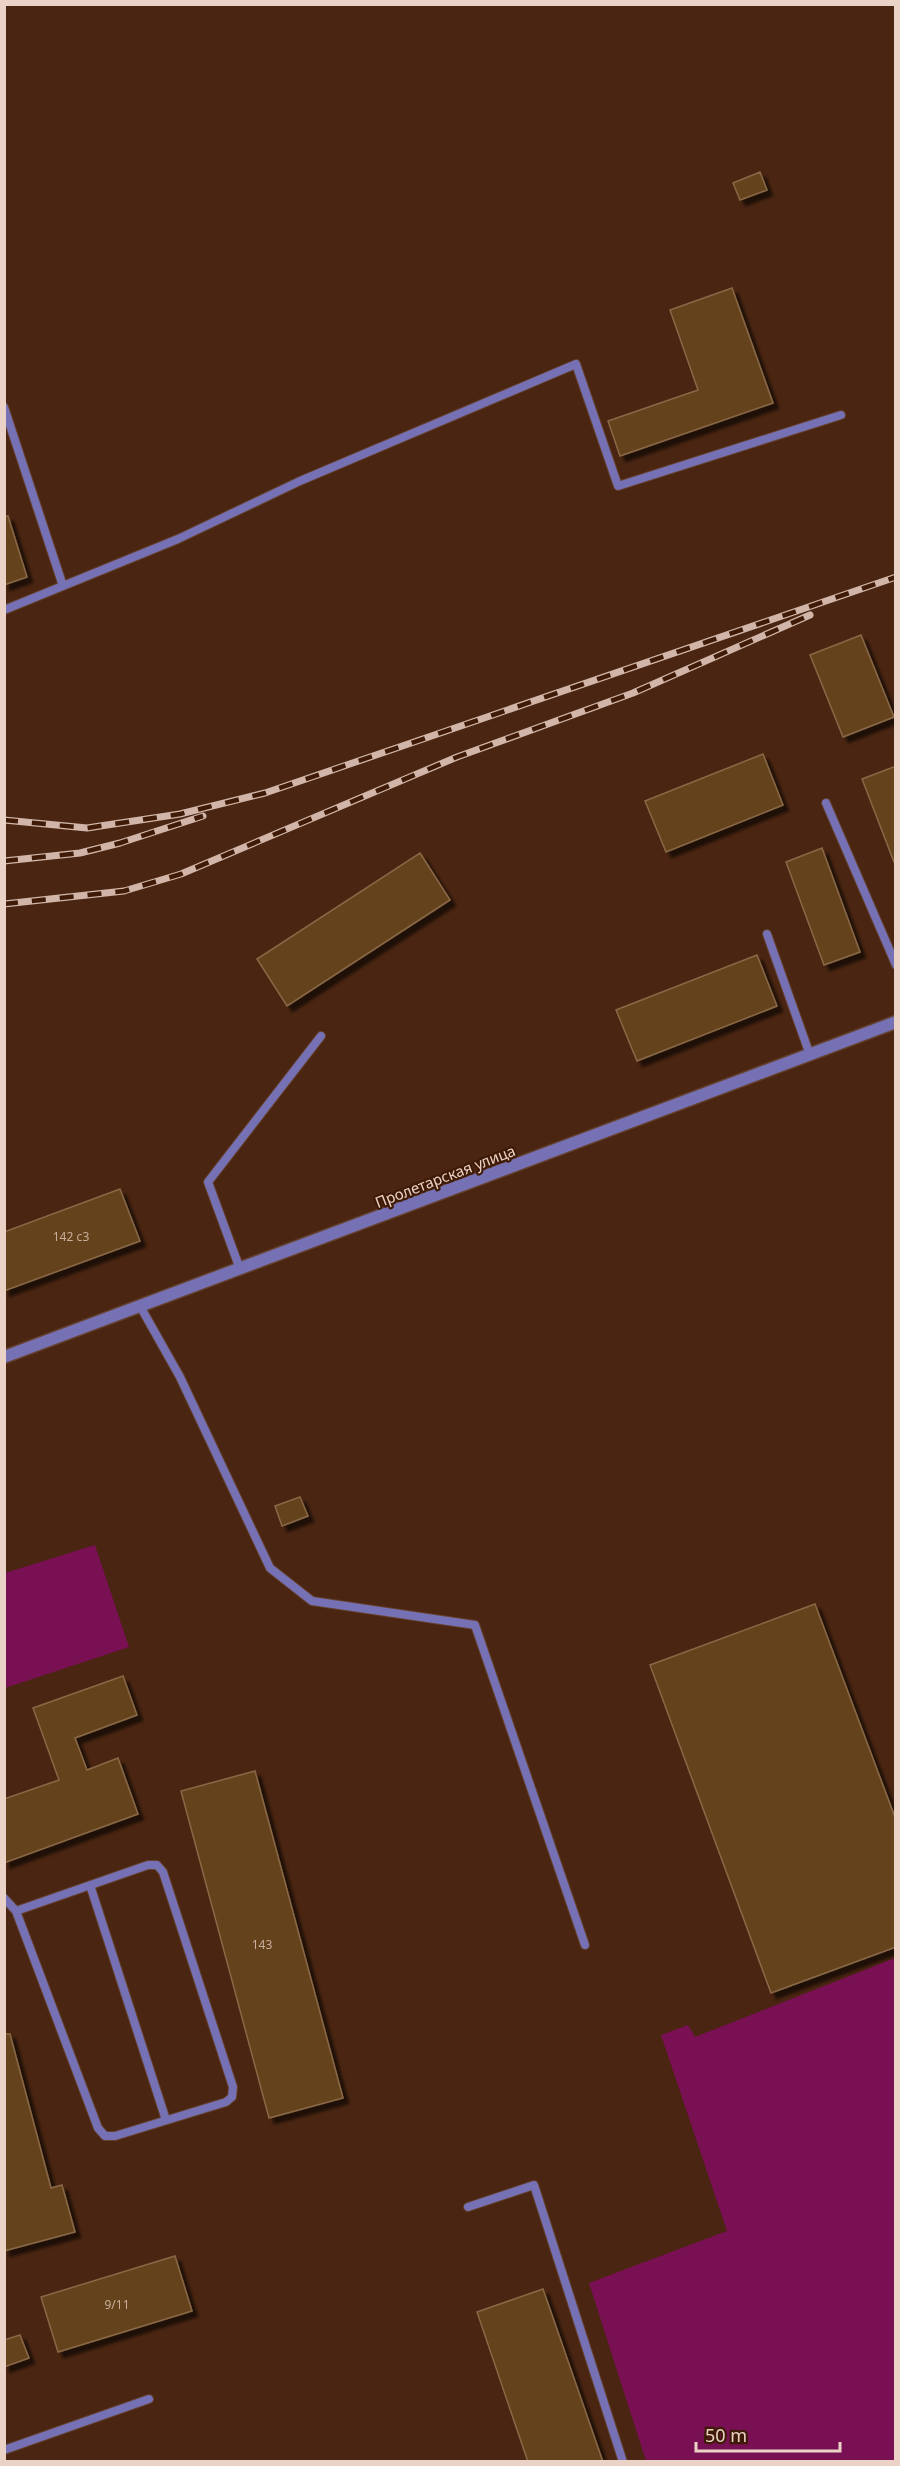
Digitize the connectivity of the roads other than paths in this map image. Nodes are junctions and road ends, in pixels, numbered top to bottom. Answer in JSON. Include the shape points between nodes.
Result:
{"nodes":[{"id":1,"x":4,"y":407,"type":"edge"},
{"id":2,"x":841,"y":416,"type":"dead end"},
{"id":3,"x":63,"y":586,"type":"junction"},
{"id":4,"x":4,"y":610,"type":"edge"},
{"id":5,"x":826,"y":803,"type":"dead end"},
{"id":6,"x":767,"y":933,"type":"dead end"},
{"id":7,"x":896,"y":965,"type":"edge"},
{"id":8,"x":896,"y":1022,"type":"edge"},
{"id":9,"x":321,"y":1036,"type":"dead end"},
{"id":10,"x":810,"y":1054,"type":"junction"},
{"id":11,"x":240,"y":1269,"type":"junction"},
{"id":12,"x":140,"y":1306,"type":"junction"},
{"id":13,"x":4,"y":1357,"type":"edge"},
{"id":14,"x":90,"y":1885,"type":"junction"},
{"id":15,"x":4,"y":1898,"type":"edge"},
{"id":16,"x":16,"y":1911,"type":"junction"},
{"id":17,"x":585,"y":1946,"type":"dead end"},
{"id":18,"x":166,"y":2120,"type":"junction"},
{"id":19,"x":468,"y":2207,"type":"dead end"},
{"id":20,"x":149,"y":2399,"type":"dead end"},
{"id":21,"x":4,"y":2450,"type":"edge"},
{"id":22,"x":623,"y":2462,"type":"edge"}],
"edges":[{"from":1,"to":3,"type":"lane"},
{"from":2,"to":3,"type":"lane","via":[[618,486],[576,364]]},
{"from":3,"to":4,"type":"lane"},
{"from":5,"to":7,"type":"lane"},
{"from":6,"to":10,"type":"lane"},
{"from":8,"to":10,"type":"street","name":"Пролетарская улица"},
{"from":9,"to":11,"type":"lane","via":[[208,1182]]},
{"from":10,"to":11,"type":"street","name":"Пролетарская улица"},
{"from":11,"to":12,"type":"street","name":"Пролетарская улица"},
{"from":12,"to":13,"type":"street","name":"Пролетарская улица"},
{"from":12,"to":17,"type":"lane","via":[[180,1377],[270,1568],[312,1601],[475,1625]]},
{"from":14,"to":16,"type":"lane"},
{"from":14,"to":18,"type":"lane"},
{"from":14,"to":18,"type":"lane","via":[[148,1864],[157,1865],[163,1872],[182,1929],[233,2087],[232,2097],[226,2102]]},
{"from":15,"to":16,"type":"lane"},
{"from":16,"to":18,"type":"lane","via":[[98,2128],[105,2136],[115,2136]]},
{"from":19,"to":22,"type":"lane","via":[[534,2185]]},
{"from":20,"to":21,"type":"lane"}]}
